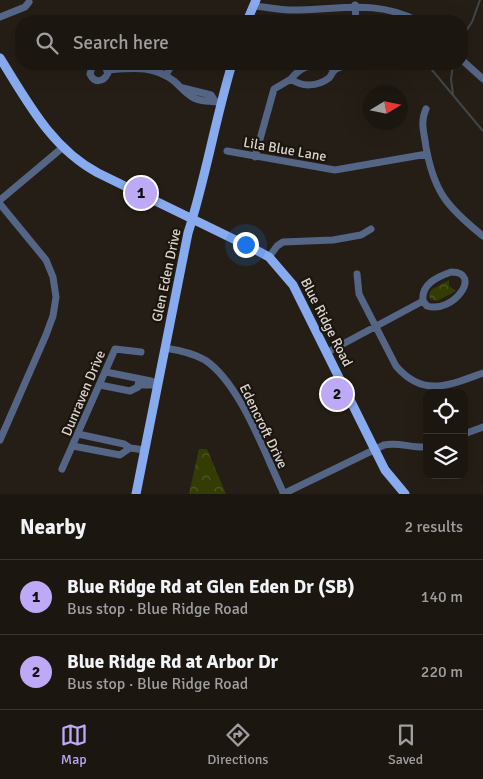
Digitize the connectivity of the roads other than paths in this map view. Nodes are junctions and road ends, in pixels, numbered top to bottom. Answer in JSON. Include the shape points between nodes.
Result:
{"nodes":[{"id":1,"x":29,"y":2,"type":"dead end"},
{"id":2,"x":254,"y":3,"type":"edge"},
{"id":3,"x":355,"y":5,"type":"junction"},
{"id":4,"x":249,"y":15,"type":"edge"},
{"id":5,"x":356,"y":15,"type":"edge"},
{"id":6,"x":407,"y":15,"type":"edge"},
{"id":7,"x":0,"y":18,"type":"edge"},
{"id":8,"x":0,"y":58,"type":"edge"},
{"id":9,"x":468,"y":65,"type":"edge"},
{"id":10,"x":91,"y":70,"type":"edge"},
{"id":11,"x":106,"y":70,"type":"edge"},
{"id":12,"x":159,"y":70,"type":"edge"},
{"id":13,"x":169,"y":70,"type":"edge"},
{"id":14,"x":230,"y":70,"type":"edge"},
{"id":15,"x":300,"y":70,"type":"edge"},
{"id":16,"x":334,"y":70,"type":"edge"},
{"id":17,"x":166,"y":76,"type":"junction"},
{"id":18,"x":291,"y":79,"type":"junction"},
{"id":19,"x":483,"y":79,"type":"edge"},
{"id":20,"x":218,"y":102,"type":"junction"},
{"id":21,"x":426,"y":109,"type":"dead end"},
{"id":22,"x":62,"y":148,"type":"junction"},
{"id":23,"x":227,"y":151,"type":"dead end"},
{"id":24,"x":427,"y":154,"type":"junction"},
{"id":25,"x":255,"y":157,"type":"junction"},
{"id":26,"x":0,"y":200,"type":"edge"},
{"id":27,"x":0,"y":204,"type":"edge"},
{"id":28,"x":192,"y":220,"type":"junction"},
{"id":29,"x":371,"y":229,"type":"dead end"},
{"id":30,"x":483,"y":236,"type":"edge"},
{"id":31,"x":269,"y":257,"type":"junction"},
{"id":32,"x":357,"y":274,"type":"dead end"},
{"id":33,"x":422,"y":301,"type":"junction"},
{"id":34,"x":376,"y":326,"type":"junction"},
{"id":35,"x":165,"y":348,"type":"junction"},
{"id":36,"x":141,"y":352,"type":"dead end"},
{"id":37,"x":328,"y":352,"type":"junction"},
{"id":38,"x":106,"y":372,"type":"junction"},
{"id":39,"x":483,"y":373,"type":"edge"},
{"id":40,"x":139,"y":382,"type":"junction"},
{"id":41,"x":100,"y":385,"type":"junction"},
{"id":42,"x":157,"y":385,"type":"junction"},
{"id":43,"x":483,"y":427,"type":"edge"},
{"id":44,"x":468,"y":433,"type":"edge"},
{"id":45,"x":78,"y":434,"type":"junction"},
{"id":46,"x":0,"y":440,"type":"edge"},
{"id":47,"x":73,"y":446,"type":"junction"},
{"id":48,"x":423,"y":447,"type":"edge"},
{"id":49,"x":130,"y":448,"type":"junction"},
{"id":50,"x":145,"y":450,"type":"junction"},
{"id":51,"x":375,"y":450,"type":"junction"},
{"id":52,"x":62,"y":469,"type":"dead end"},
{"id":53,"x":136,"y":494,"type":"edge"},
{"id":54,"x":284,"y":494,"type":"edge"},
{"id":55,"x":405,"y":494,"type":"edge"}],
"edges":[{"from":1,"to":7,"type":"street"},
{"from":2,"to":3,"type":"street","via":[[298,10]]},
{"from":2,"to":4,"type":"main road"},
{"from":3,"to":5,"type":"street"},
{"from":3,"to":6,"type":"street","via":[[382,7]]},
{"from":8,"to":22,"type":"main road","name":"Blue Ridge Road"},
{"from":9,"to":19,"type":"street"},
{"from":10,"to":11,"type":"street","via":[[90,74],[96,80],[104,79]]},
{"from":12,"to":17,"type":"street"},
{"from":13,"to":17,"type":"street"},
{"from":14,"to":20,"type":"main road","name":"Glen Eden Drive"},
{"from":15,"to":18,"type":"street"},
{"from":16,"to":18,"type":"street","via":[[330,77],[310,85],[297,84]]},
{"from":17,"to":20,"type":"street","via":[[183,88],[211,95]]},
{"from":18,"to":25,"type":"street","via":[[274,89]]},
{"from":20,"to":28,"type":"main road","name":"Glen Eden Drive"},
{"from":21,"to":24,"type":"street","via":[[421,119]]},
{"from":22,"to":26,"type":"street"},
{"from":22,"to":28,"type":"main road","name":"Blue Ridge Road","via":[[88,168]]},
{"from":23,"to":25,"type":"street","name":"Lila Blue Lane"},
{"from":24,"to":25,"type":"street","name":"Lila Blue Lane","via":[[335,170]]},
{"from":24,"to":30,"type":"street","via":[[441,195]]},
{"from":27,"to":46,"type":"street","via":[[46,260],[56,298],[46,335]]},
{"from":28,"to":31,"type":"main road","name":"Blue Ridge Road"},
{"from":28,"to":35,"type":"main road","name":"Glen Eden Drive"},
{"from":29,"to":31,"type":"street","via":[[361,235],[333,240],[283,242]]},
{"from":31,"to":37,"type":"main road","name":"Blue Ridge Road","via":[[293,285]]},
{"from":32,"to":34,"type":"street","via":[[359,294]]},
{"from":33,"to":33,"type":"street","via":[[427,306],[440,307],[464,294],[468,282],[458,272],[447,273],[427,284]]},
{"from":33,"to":34,"type":"street"},
{"from":34,"to":37,"type":"street"},
{"from":34,"to":39,"type":"street","via":[[396,366],[418,383],[447,386]]},
{"from":35,"to":42,"type":"main road","name":"Glen Eden Drive"},
{"from":35,"to":54,"type":"street","name":"Edencroft Drive","via":[[203,359],[225,378]]},
{"from":36,"to":38,"type":"street","name":"Dunraven Drive","via":[[114,350]]},
{"from":37,"to":51,"type":"main road","name":"Blue Ridge Road"},
{"from":38,"to":40,"type":"street"},
{"from":38,"to":41,"type":"street","name":"Dunraven Drive"},
{"from":40,"to":41,"type":"street","via":[[130,391]]},
{"from":40,"to":42,"type":"street","via":[[152,381]]},
{"from":41,"to":45,"type":"street","name":"Dunraven Drive"},
{"from":42,"to":50,"type":"main road","name":"Glen Eden Drive"},
{"from":43,"to":44,"type":"street"},
{"from":45,"to":47,"type":"street","name":"Dunraven Drive"},
{"from":45,"to":49,"type":"street"},
{"from":47,"to":49,"type":"street","via":[[120,455]]},
{"from":47,"to":52,"type":"street","name":"Dunraven Drive"},
{"from":48,"to":51,"type":"street","via":[[392,444]]},
{"from":49,"to":50,"type":"street"},
{"from":50,"to":53,"type":"main road","name":"Glen Eden Drive"},
{"from":51,"to":54,"type":"street"},
{"from":51,"to":55,"type":"main road","name":"Blue Ridge Road","via":[[385,470]]}]}
